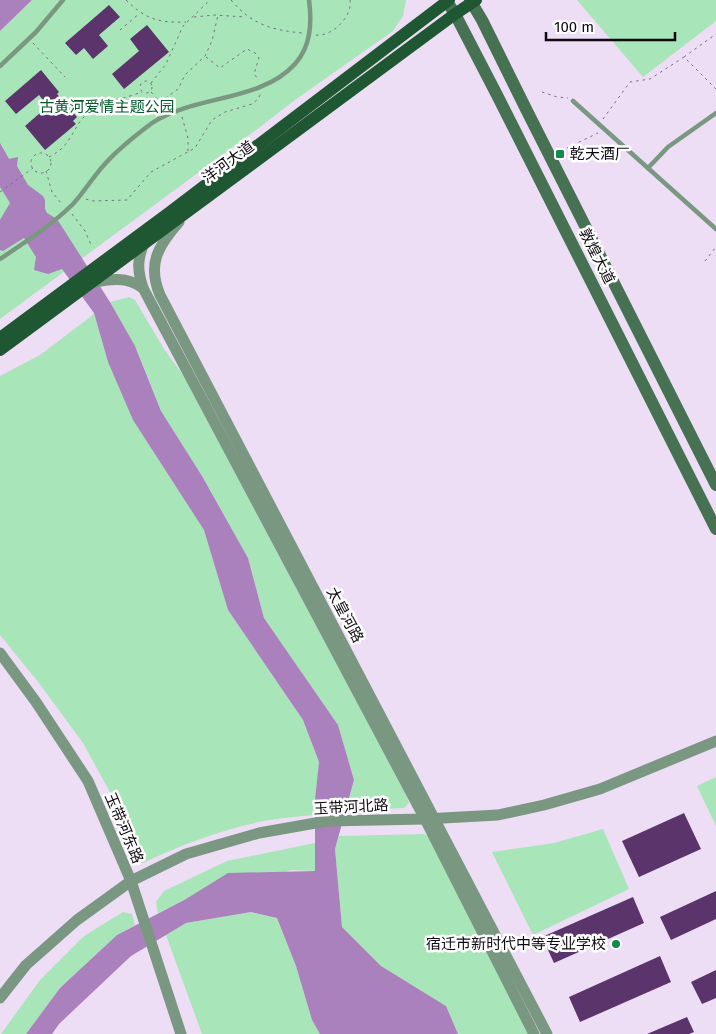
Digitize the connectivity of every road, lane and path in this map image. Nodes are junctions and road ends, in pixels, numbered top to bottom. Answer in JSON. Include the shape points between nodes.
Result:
{"nodes":[{"id":1,"x":63,"y":0,"type":"edge"},
{"id":2,"x":126,"y":0,"type":"edge"},
{"id":3,"x":210,"y":0,"type":"edge"},
{"id":4,"x":230,"y":0,"type":"edge"},
{"id":5,"x":309,"y":0,"type":"edge"},
{"id":6,"x":350,"y":0,"type":"edge"},
{"id":7,"x":447,"y":0,"type":"edge"},
{"id":8,"x":473,"y":1,"type":"edge"},
{"id":9,"x":140,"y":13,"type":"junction"},
{"id":10,"x":455,"y":14,"type":"junction"},
{"id":11,"x":218,"y":15,"type":"junction"},
{"id":12,"x":194,"y":17,"type":"junction"},
{"id":13,"x":246,"y":17,"type":"junction"},
{"id":14,"x":187,"y":22,"type":"junction"},
{"id":15,"x":120,"y":30,"type":"dead end"},
{"id":16,"x":310,"y":34,"type":"junction"},
{"id":17,"x":716,"y":34,"type":"edge"},
{"id":18,"x":29,"y":38,"type":"junction"},
{"id":19,"x":205,"y":56,"type":"junction"},
{"id":20,"x":684,"y":57,"type":"junction"},
{"id":21,"x":0,"y":66,"type":"edge"},
{"id":22,"x":65,"y":78,"type":"dead end"},
{"id":23,"x":151,"y":83,"type":"junction"},
{"id":24,"x":264,"y":86,"type":"junction"},
{"id":25,"x":716,"y":89,"type":"edge"},
{"id":26,"x":142,"y":92,"type":"junction"},
{"id":27,"x":150,"y":92,"type":"junction"},
{"id":28,"x":542,"y":92,"type":"dead end"},
{"id":29,"x":573,"y":101,"type":"joint"},
{"id":30,"x":160,"y":102,"type":"junction"},
{"id":31,"x":179,"y":111,"type":"junction"},
{"id":32,"x":716,"y":113,"type":"edge"},
{"id":33,"x":171,"y":114,"type":"junction"},
{"id":34,"x":599,"y":124,"type":"junction"},
{"id":35,"x":605,"y":129,"type":"junction"},
{"id":36,"x":567,"y":148,"type":"dead end"},
{"id":37,"x":188,"y":152,"type":"junction"},
{"id":38,"x":49,"y":157,"type":"junction"},
{"id":39,"x":33,"y":168,"type":"junction"},
{"id":40,"x":648,"y":168,"type":"junction"},
{"id":41,"x":0,"y":192,"type":"edge"},
{"id":42,"x":79,"y":196,"type":"junction"},
{"id":43,"x":188,"y":212,"type":"junction"},
{"id":44,"x":716,"y":229,"type":"edge"},
{"id":45,"x":716,"y":247,"type":"edge"},
{"id":46,"x":136,"y":249,"type":"junction"},
{"id":47,"x":0,"y":259,"type":"edge"},
{"id":48,"x":705,"y":260,"type":"dead end"},
{"id":49,"x":90,"y":283,"type":"junction"},
{"id":50,"x":143,"y":288,"type":"junction"},
{"id":51,"x":160,"y":296,"type":"junction"},
{"id":52,"x":0,"y":338,"type":"edge"},
{"id":53,"x":0,"y":350,"type":"edge"},
{"id":54,"x":716,"y":485,"type":"edge"},
{"id":55,"x":716,"y":529,"type":"edge"},
{"id":56,"x":0,"y":653,"type":"edge"},
{"id":57,"x":716,"y":741,"type":"edge"},
{"id":58,"x":430,"y":818,"type":"junction"},
{"id":59,"x":131,"y":881,"type":"junction"},
{"id":60,"x":0,"y":998,"type":"edge"},
{"id":61,"x":181,"y":1034,"type":"edge"},
{"id":62,"x":534,"y":1034,"type":"edge"},
{"id":63,"x":547,"y":1034,"type":"edge"}],
"edges":[{"from":1,"to":18,"type":"lane"},
{"from":2,"to":9,"type":"path"},
{"from":3,"to":12,"type":"path"},
{"from":4,"to":13,"type":"path"},
{"from":5,"to":16,"type":"lane"},
{"from":6,"to":16,"type":"path","via":[[349,11],[330,32],[322,36]]},
{"from":7,"to":10,"type":"main road","name":"敦煌大道"},
{"from":7,"to":46,"type":"main road","name":"洋河大道","via":[[152,226]]},
{"from":8,"to":10,"type":"main road","name":"洋河大道"},
{"from":8,"to":54,"type":"main road","name":"敦煌大道"},
{"from":9,"to":14,"type":"path","via":[[162,21]]},
{"from":9,"to":15,"type":"path"},
{"from":10,"to":43,"type":"main road","name":"洋河大道"},
{"from":10,"to":55,"type":"main road","name":"敦煌大道"},
{"from":11,"to":12,"type":"path"},
{"from":11,"to":13,"type":"path"},
{"from":11,"to":19,"type":"path"},
{"from":12,"to":14,"type":"path"},
{"from":13,"to":16,"type":"path","via":[[269,27]]},
{"from":14,"to":23,"type":"path","via":[[179,32],[166,64]]},
{"from":16,"to":24,"type":"lane","via":[[294,65]]},
{"from":17,"to":20,"type":"path"},
{"from":18,"to":21,"type":"lane"},
{"from":18,"to":22,"type":"path"},
{"from":19,"to":24,"type":"path","via":[[220,68],[248,49],[259,58],[254,74]]},
{"from":19,"to":30,"type":"path","via":[[185,75],[178,89]]},
{"from":20,"to":25,"type":"path"},
{"from":20,"to":34,"type":"path","via":[[650,79],[630,82]]},
{"from":23,"to":26,"type":"path","via":[[142,83]]},
{"from":23,"to":27,"type":"path"},
{"from":24,"to":31,"type":"lane"},
{"from":24,"to":37,"type":"path","via":[[252,104],[225,112],[212,120],[200,142]]},
{"from":26,"to":27,"type":"path"},
{"from":26,"to":38,"type":"path","via":[[95,109],[78,125],[67,143]]},
{"from":27,"to":30,"type":"path"},
{"from":28,"to":29,"type":"path"},
{"from":29,"to":34,"type":"lane"},
{"from":30,"to":33,"type":"path"},
{"from":31,"to":33,"type":"lane"},
{"from":31,"to":37,"type":"path","via":[[188,138]]},
{"from":32,"to":40,"type":"lane","via":[[668,147]]},
{"from":33,"to":42,"type":"lane","via":[[152,123],[105,163]]},
{"from":34,"to":35,"type":"lane"},
{"from":35,"to":36,"type":"path"},
{"from":35,"to":40,"type":"lane"},
{"from":37,"to":42,"type":"path","via":[[151,172],[127,200],[92,201]]},
{"from":38,"to":39,"type":"path","via":[[44,153],[35,155]]},
{"from":38,"to":39,"type":"path","via":[[50,166],[46,171]]},
{"from":39,"to":41,"type":"path"},
{"from":40,"to":44,"type":"lane"},
{"from":42,"to":47,"type":"lane","via":[[61,214]]},
{"from":43,"to":46,"type":"main road","name":"洋河大道"},
{"from":43,"to":51,"type":"street","name":"太皇河路","via":[[166,237],[156,257],[154,277]]},
{"from":45,"to":48,"type":"path"},
{"from":46,"to":49,"type":"main road","name":"洋河大道"},
{"from":46,"to":50,"type":"street","name":"太皇河路"},
{"from":46,"to":51,"type":"street"},
{"from":46,"to":52,"type":"main road","name":"洋河大道"},
{"from":49,"to":50,"type":"street","via":[[114,278],[137,283]]},
{"from":49,"to":53,"type":"main road","name":"洋河大道"},
{"from":50,"to":58,"type":"street","name":"太皇河路"},
{"from":51,"to":58,"type":"street","name":"太皇河路"},
{"from":56,"to":59,"type":"street","name":"玉带河东路","via":[[88,781]]},
{"from":57,"to":58,"type":"street","name":"玉带河北路","via":[[600,789],[544,805],[498,815]]},
{"from":58,"to":59,"type":"street","name":"玉带河北路","via":[[327,821],[259,832],[186,854]]},
{"from":58,"to":62,"type":"street","name":"太皇河路"},
{"from":58,"to":63,"type":"street","name":"太皇河路"},
{"from":59,"to":60,"type":"street","name":"玉带河北路","via":[[77,920],[26,965]]},
{"from":59,"to":61,"type":"street","name":"玉带河东路"}]}
